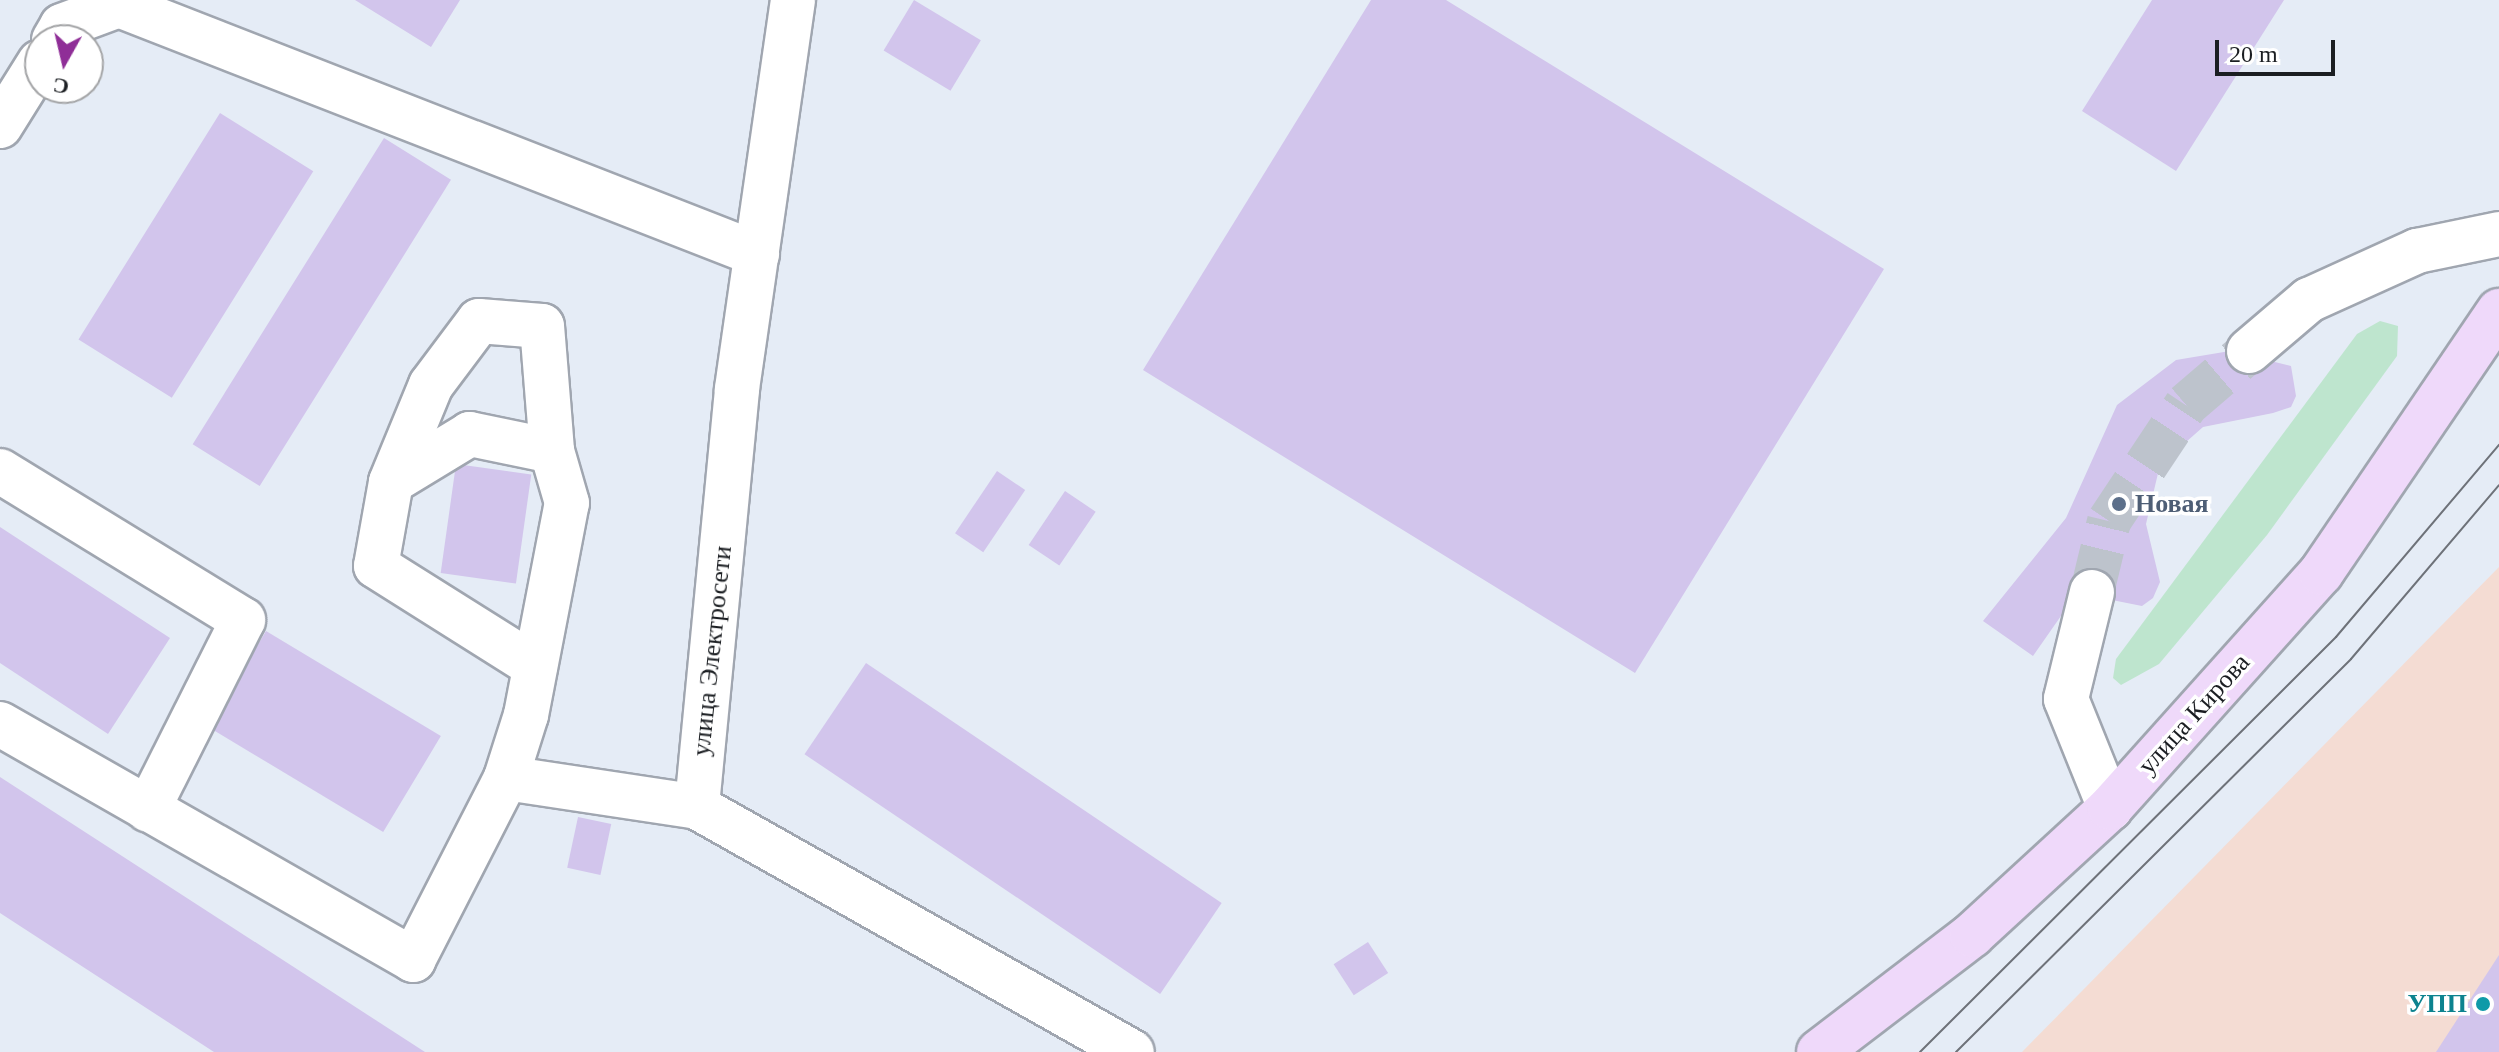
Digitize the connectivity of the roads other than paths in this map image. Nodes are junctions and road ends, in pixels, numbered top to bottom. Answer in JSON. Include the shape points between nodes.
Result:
{"nodes":[{"id":1,"x":793,"y":0,"type":"edge"},
{"id":2,"x":67,"y":24,"type":"edge"},
{"id":3,"x":24,"y":88,"type":"edge"},
{"id":4,"x":0,"y":126,"type":"edge"},
{"id":5,"x":2499,"y":234,"type":"edge"},
{"id":6,"x":757,"y":254,"type":"junction"},
{"id":7,"x":2499,"y":311,"type":"edge"},
{"id":8,"x":2249,"y":351,"type":"tunnel mouth"},
{"id":9,"x":552,"y":451,"type":"junction"},
{"id":10,"x":0,"y":471,"type":"edge"},
{"id":11,"x":391,"y":482,"type":"junction"},
{"id":12,"x":2092,"y":592,"type":"tunnel mouth"},
{"id":13,"x":535,"y":666,"type":"junction"},
{"id":14,"x":0,"y":724,"type":"edge"},
{"id":15,"x":506,"y":778,"type":"junction"},
{"id":16,"x":697,"y":807,"type":"junction"},
{"id":17,"x":2110,"y":808,"type":"junction"},
{"id":18,"x":148,"y":809,"type":"junction"},
{"id":19,"x":1132,"y":1052,"type":"edge"},
{"id":20,"x":1819,"y":1052,"type":"edge"}],
"edges":[{"from":1,"to":6,"type":"street","name":"улица Электросети"},
{"from":2,"to":6,"type":"street","via":[[119,5]]},
{"from":3,"to":4,"type":"street"},
{"from":5,"to":8,"type":"street","via":[[2417,251],[2309,300]]},
{"from":6,"to":16,"type":"street","name":"улица Электросети"},
{"from":7,"to":17,"type":"main road","name":"улица Кирова","via":[[2321,573]]},
{"from":9,"to":11,"type":"street","via":[[470,434]]},
{"from":9,"to":11,"type":"street","via":[[542,326],[479,321],[431,385]]},
{"from":9,"to":13,"type":"street","via":[[567,503]]},
{"from":10,"to":18,"type":"street","via":[[243,620]]},
{"from":11,"to":13,"type":"street","via":[[376,566]]},
{"from":12,"to":17,"type":"street","via":[[2066,699]]},
{"from":13,"to":15,"type":"street"},
{"from":14,"to":18,"type":"street"},
{"from":15,"to":16,"type":"street"},
{"from":15,"to":18,"type":"street","via":[[413,960]]},
{"from":16,"to":19,"type":"street"},
{"from":17,"to":20,"type":"main road","name":"улица Кирова","via":[[1972,935]]}]}
